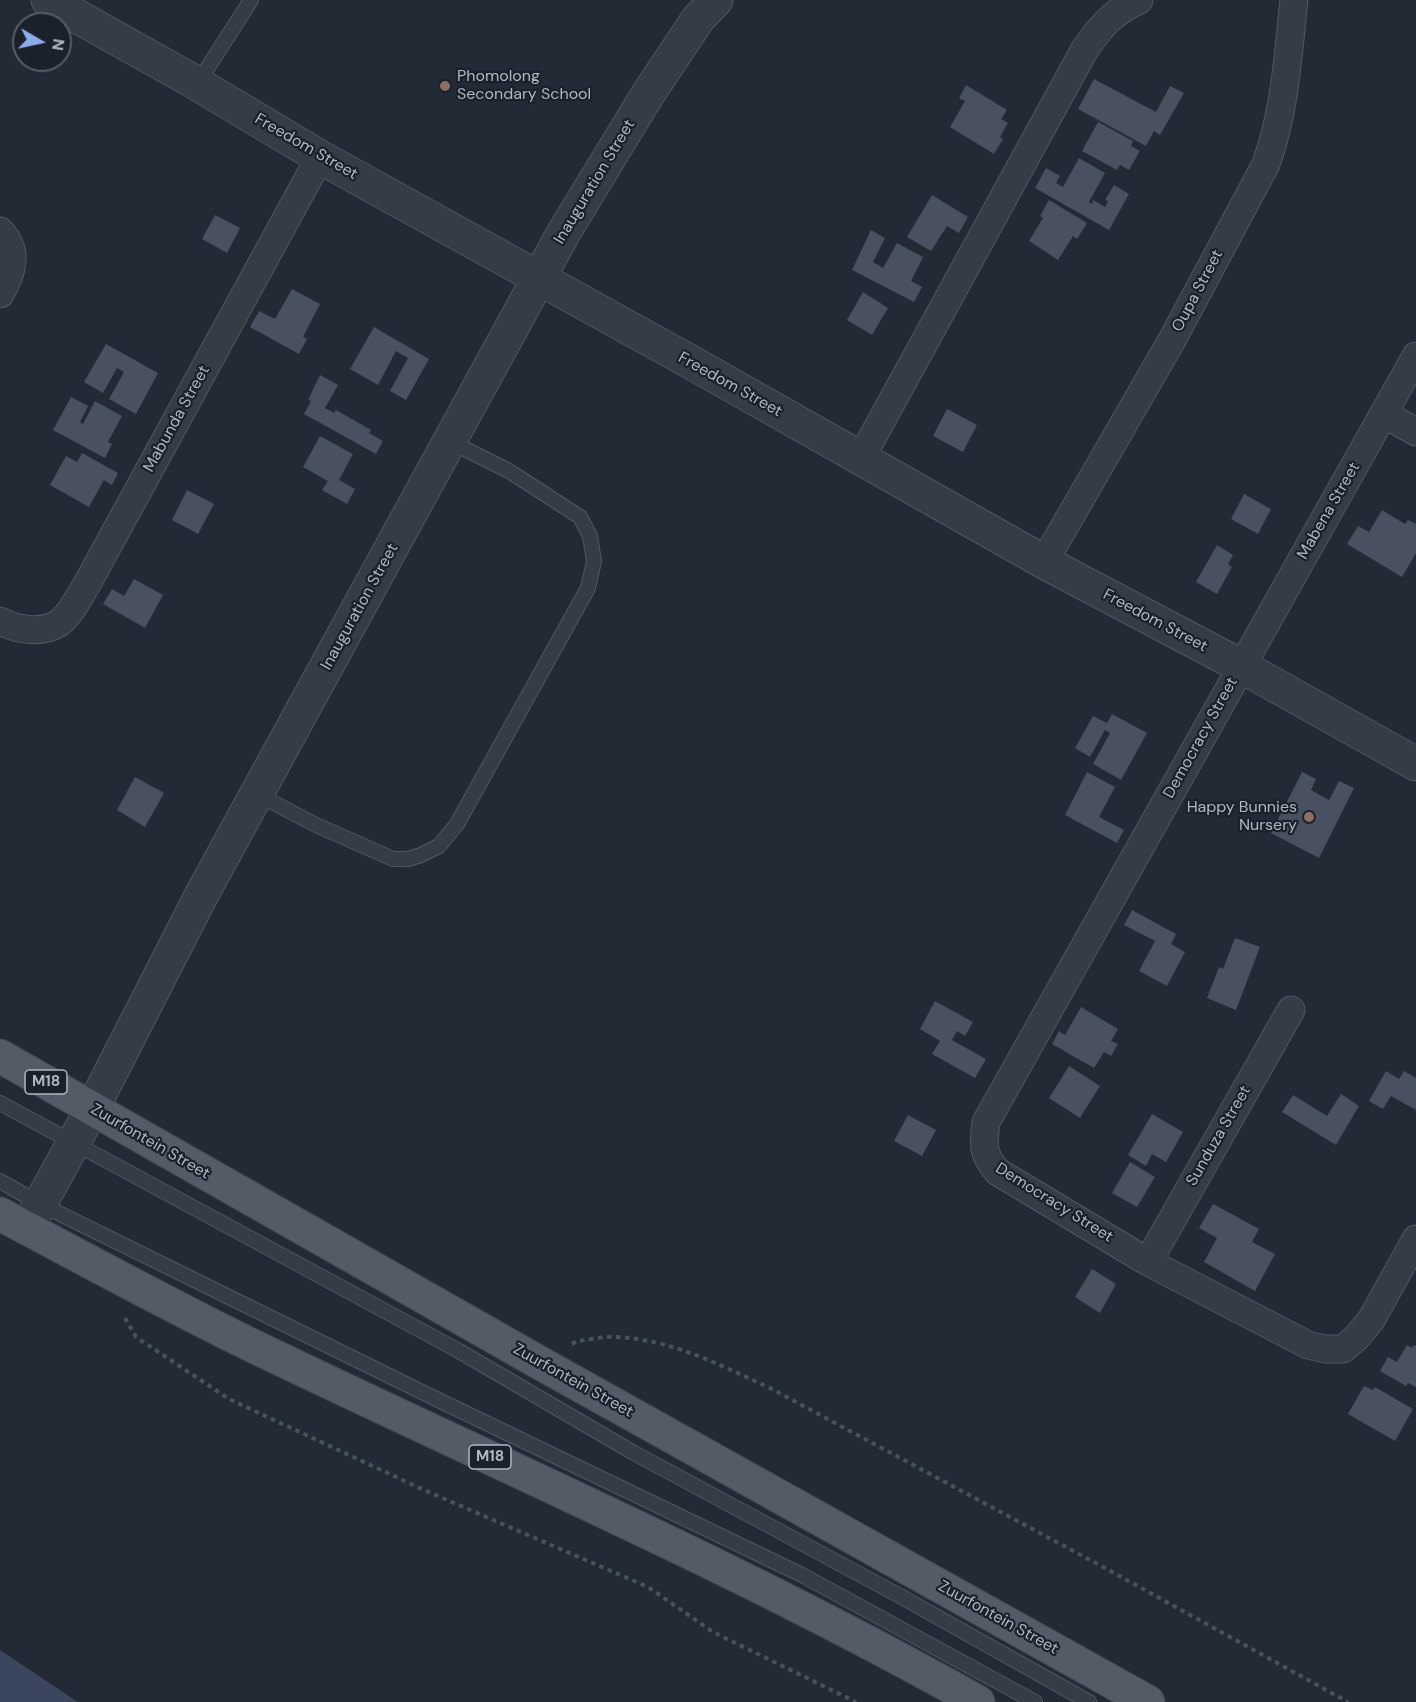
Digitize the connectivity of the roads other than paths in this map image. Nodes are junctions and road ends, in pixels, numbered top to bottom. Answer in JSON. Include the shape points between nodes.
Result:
{"nodes":[{"id":1,"x":48,"y":0,"type":"edge"},
{"id":2,"x":251,"y":0,"type":"edge"},
{"id":3,"x":716,"y":0,"type":"edge"},
{"id":4,"x":1139,"y":0,"type":"edge"},
{"id":5,"x":1294,"y":0,"type":"edge"},
{"id":6,"x":198,"y":84,"type":"junction"},
{"id":7,"x":320,"y":157,"type":"junction"},
{"id":8,"x":0,"y":231,"type":"edge"},
{"id":9,"x":540,"y":278,"type":"junction"},
{"id":10,"x":0,"y":294,"type":"edge"},
{"id":11,"x":1416,"y":356,"type":"edge"},
{"id":12,"x":1384,"y":414,"type":"junction"},
{"id":13,"x":1416,"y":432,"type":"edge"},
{"id":14,"x":451,"y":442,"type":"junction"},
{"id":15,"x":861,"y":458,"type":"junction"},
{"id":16,"x":1044,"y":562,"type":"junction"},
{"id":17,"x":0,"y":621,"type":"edge"},
{"id":18,"x":1241,"y":666,"type":"junction"},
{"id":19,"x":1416,"y":764,"type":"edge"},
{"id":20,"x":257,"y":794,"type":"junction"},
{"id":21,"x":1290,"y":1010,"type":"dead end"},
{"id":22,"x":0,"y":1056,"type":"edge"},
{"id":23,"x":0,"y":1103,"type":"edge"},
{"id":24,"x":92,"y":1109,"type":"junction"},
{"id":25,"x":73,"y":1143,"type":"junction"},
{"id":26,"x":0,"y":1181,"type":"edge"},
{"id":27,"x":22,"y":1215,"type":"edge"},
{"id":28,"x":1416,"y":1239,"type":"edge"},
{"id":29,"x":1148,"y":1262,"type":"junction"},
{"id":30,"x":978,"y":1702,"type":"edge"},
{"id":31,"x":1035,"y":1702,"type":"edge"},
{"id":32,"x":1089,"y":1702,"type":"edge"},
{"id":33,"x":1149,"y":1702,"type":"edge"}],
"edges":[{"from":1,"to":6,"type":"street","name":"Freedom Street"},
{"from":2,"to":6,"type":"lane"},
{"from":3,"to":9,"type":"street","name":"Inauguration Street","via":[[698,19],[648,94]]},
{"from":4,"to":15,"type":"street","via":[[1104,23],[1085,49]]},
{"from":5,"to":16,"type":"street","name":"Oupa Street","via":[[1282,108],[1266,164],[1172,340]]},
{"from":6,"to":7,"type":"street","name":"Freedom Street"},
{"from":7,"to":9,"type":"street","name":"Freedom Street"},
{"from":7,"to":17,"type":"street","name":"Mabunda Street","via":[[70,610],[59,623],[42,629],[11,627]]},
{"from":8,"to":10,"type":"street","via":[[13,252],[13,265]]},
{"from":9,"to":14,"type":"street","name":"Inauguration Street"},
{"from":9,"to":15,"type":"street","name":"Freedom Street"},
{"from":11,"to":12,"type":"street","name":"Mabena Street"},
{"from":12,"to":13,"type":"street"},
{"from":12,"to":18,"type":"street","name":"Mabena Street"},
{"from":14,"to":20,"type":"street","name":"Inauguration Street"},
{"from":14,"to":20,"type":"lane","via":[[509,471],[580,517],[590,536],[594,561],[588,588],[458,824],[439,846],[408,859],[393,859]]},
{"from":15,"to":16,"type":"street","name":"Freedom Street"},
{"from":16,"to":18,"type":"street","name":"Freedom Street"},
{"from":18,"to":19,"type":"street","name":"Freedom Street"},
{"from":18,"to":29,"type":"street","name":"Democracy Street","via":[[986,1122],[984,1150],[987,1161],[998,1172]]},
{"from":20,"to":24,"type":"street","name":"Inauguration Street"},
{"from":21,"to":29,"type":"street","name":"Sunduza Street"},
{"from":22,"to":24,"type":"main road","name":"Zuurfontein Street","number":"M18"},
{"from":23,"to":25,"type":"lane"},
{"from":24,"to":25,"type":"street","name":"Inauguration Street"},
{"from":24,"to":33,"type":"main road","name":"Zuurfontein Street","number":"M18"},
{"from":25,"to":27,"type":"street","name":"Inauguration Street"},
{"from":25,"to":32,"type":"lane","via":[[459,1351],[634,1453]]},
{"from":26,"to":27,"type":"lane"},
{"from":27,"to":30,"type":"main road","number":"M18","via":[[246,1343],[703,1558]]},
{"from":27,"to":31,"type":"lane","via":[[418,1390],[802,1575]]},
{"from":28,"to":29,"type":"street","name":"Democracy Street","via":[[1371,1320],[1343,1349],[1308,1345]]}]}
